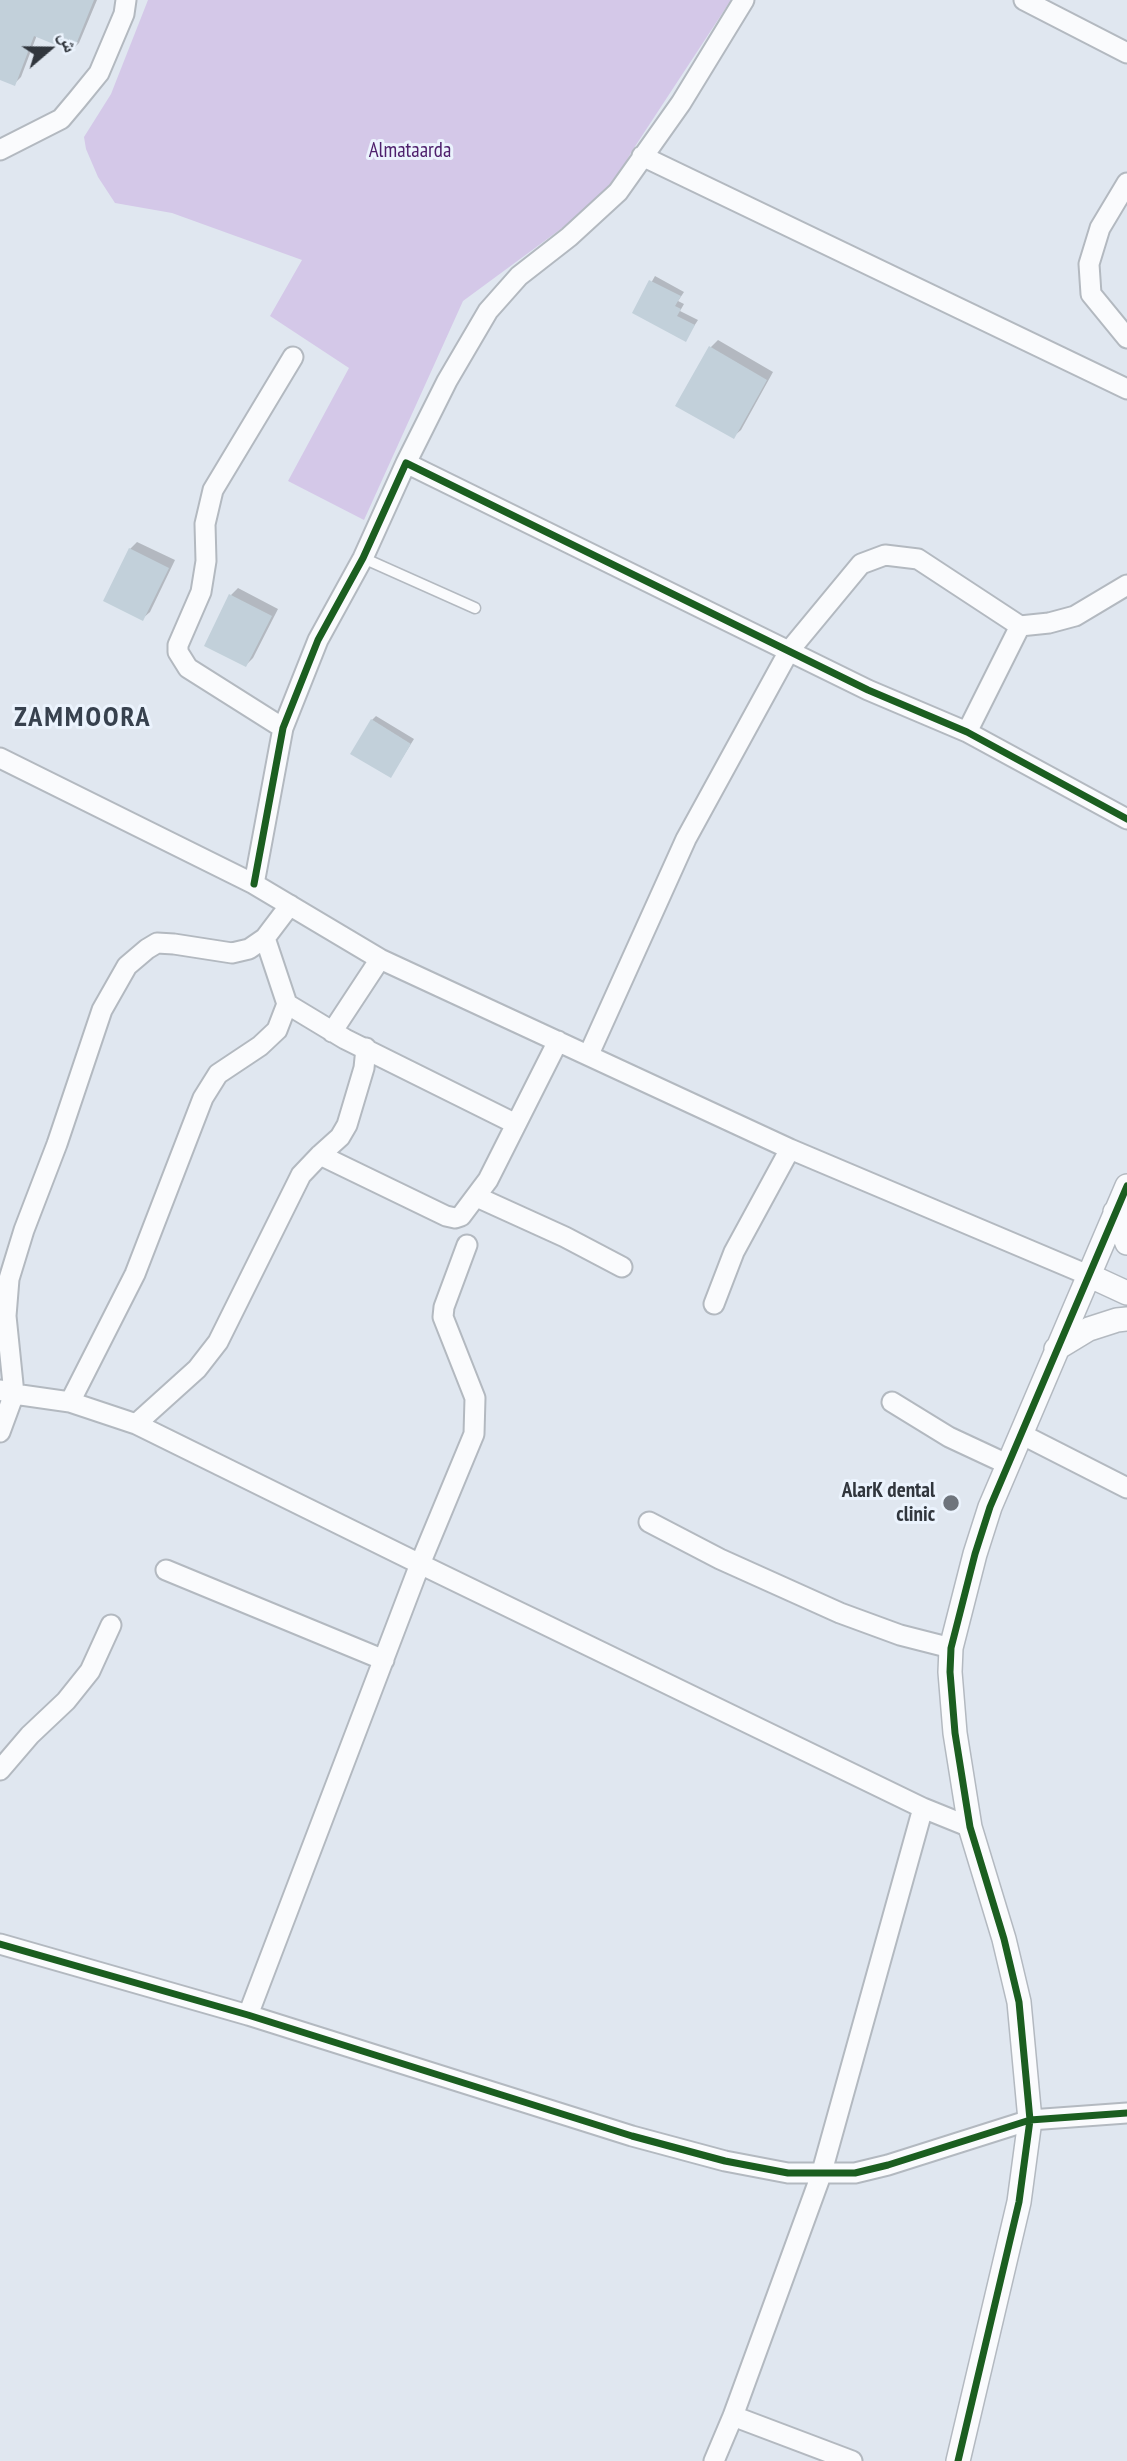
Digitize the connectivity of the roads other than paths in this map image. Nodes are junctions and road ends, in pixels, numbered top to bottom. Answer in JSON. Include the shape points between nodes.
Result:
{"nodes":[{"id":1,"x":126,"y":0,"type":"edge"},
{"id":2,"x":744,"y":0,"type":"edge"},
{"id":3,"x":1024,"y":0,"type":"edge"},
{"id":4,"x":1127,"y":53,"type":"edge"},
{"id":5,"x":0,"y":150,"type":"edge"},
{"id":6,"x":642,"y":156,"type":"junction"},
{"id":7,"x":1127,"y":183,"type":"edge"},
{"id":8,"x":1127,"y":338,"type":"edge"},
{"id":9,"x":293,"y":357,"type":"dead end"},
{"id":10,"x":1127,"y":389,"type":"edge"},
{"id":11,"x":406,"y":463,"type":"junction"},
{"id":12,"x":363,"y":558,"type":"junction"},
{"id":13,"x":1127,"y":585,"type":"edge"},
{"id":14,"x":475,"y":608,"type":"dead end"},
{"id":15,"x":1020,"y":626,"type":"junction"},
{"id":16,"x":789,"y":651,"type":"junction"},
{"id":17,"x":283,"y":728,"type":"junction"},
{"id":18,"x":967,"y":732,"type":"junction"},
{"id":19,"x":0,"y":758,"type":"edge"},
{"id":20,"x":1127,"y":818,"type":"edge"},
{"id":21,"x":254,"y":884,"type":"junction"},
{"id":22,"x":290,"y":905,"type":"junction"},
{"id":23,"x":265,"y":938,"type":"junction"},
{"id":24,"x":380,"y":959,"type":"junction"},
{"id":25,"x":287,"y":1004,"type":"junction"},
{"id":26,"x":332,"y":1032,"type":"junction"},
{"id":27,"x":558,"y":1041,"type":"junction"},
{"id":28,"x":366,"y":1048,"type":"junction"},
{"id":29,"x":589,"y":1055,"type":"junction"},
{"id":30,"x":516,"y":1124,"type":"junction"},
{"id":31,"x":790,"y":1149,"type":"junction"},
{"id":32,"x":320,"y":1154,"type":"junction"},
{"id":33,"x":1127,"y":1186,"type":"edge"},
{"id":34,"x":477,"y":1197,"type":"junction"},
{"id":35,"x":1115,"y":1212,"type":"junction"},
{"id":36,"x":1127,"y":1243,"type":"edge"},
{"id":37,"x":467,"y":1245,"type":"dead end"},
{"id":38,"x":622,"y":1267,"type":"dead end"},
{"id":39,"x":1088,"y":1275,"type":"junction"},
{"id":40,"x":1127,"y":1293,"type":"edge"},
{"id":41,"x":714,"y":1304,"type":"dead end"},
{"id":42,"x":1127,"y":1319,"type":"edge"},
{"id":43,"x":1056,"y":1349,"type":"junction"},
{"id":44,"x":7,"y":1392,"type":"edge"},
{"id":45,"x":70,"y":1402,"type":"junction"},
{"id":46,"x":892,"y":1402,"type":"dead end"},
{"id":47,"x":136,"y":1424,"type":"junction"},
{"id":48,"x":0,"y":1432,"type":"edge"},
{"id":49,"x":1021,"y":1434,"type":"junction"},
{"id":50,"x":1009,"y":1465,"type":"junction"},
{"id":51,"x":1127,"y":1488,"type":"edge"},
{"id":52,"x":649,"y":1522,"type":"dead end"},
{"id":53,"x":420,"y":1564,"type":"junction"},
{"id":54,"x":166,"y":1570,"type":"dead end"},
{"id":55,"x":111,"y":1625,"type":"dead end"},
{"id":56,"x":951,"y":1648,"type":"junction"},
{"id":57,"x":384,"y":1660,"type":"junction"},
{"id":58,"x":0,"y":1770,"type":"edge"},
{"id":59,"x":923,"y":1808,"type":"junction"},
{"id":60,"x":970,"y":1827,"type":"junction"},
{"id":61,"x":0,"y":1944,"type":"edge"},
{"id":62,"x":248,"y":2015,"type":"junction"},
{"id":63,"x":1127,"y":2113,"type":"edge"},
{"id":64,"x":1030,"y":2120,"type":"junction"},
{"id":65,"x":821,"y":2175,"type":"junction"},
{"id":66,"x":733,"y":2416,"type":"junction"},
{"id":67,"x":714,"y":2461,"type":"edge"},
{"id":68,"x":852,"y":2461,"type":"edge"},
{"id":69,"x":958,"y":2461,"type":"edge"}],
"edges":[{"from":1,"to":5,"type":"street","via":[[99,73],[77,100],[61,118]]},
{"from":2,"to":6,"type":"street","via":[[681,103]]},
{"from":3,"to":4,"type":"street"},
{"from":6,"to":10,"type":"street"},
{"from":6,"to":11,"type":"street","via":[[618,192],[519,276],[488,310]]},
{"from":7,"to":8,"type":"street","via":[[1100,228],[1089,264],[1091,295]]},
{"from":9,"to":17,"type":"street","via":[[213,490],[205,524],[201,592],[178,645],[188,668]]},
{"from":11,"to":12,"type":"street"},
{"from":11,"to":16,"type":"street"},
{"from":12,"to":14,"type":"lane"},
{"from":12,"to":17,"type":"street","via":[[318,640]]},
{"from":13,"to":15,"type":"street","via":[[1075,615]]},
{"from":15,"to":16,"type":"street","via":[[918,559],[885,555],[861,564]]},
{"from":15,"to":18,"type":"street"},
{"from":16,"to":18,"type":"street"},
{"from":16,"to":29,"type":"street","via":[[686,839]]},
{"from":17,"to":21,"type":"street"},
{"from":18,"to":20,"type":"street"},
{"from":19,"to":21,"type":"street"},
{"from":21,"to":22,"type":"street"},
{"from":22,"to":23,"type":"street"},
{"from":22,"to":24,"type":"street"},
{"from":23,"to":25,"type":"street"},
{"from":23,"to":44,"type":"street","via":[[232,953],[157,943],[127,966],[102,1010],[9,1279]]},
{"from":24,"to":26,"type":"street"},
{"from":24,"to":27,"type":"street"},
{"from":25,"to":26,"type":"street"},
{"from":25,"to":45,"type":"street","via":[[277,1030],[218,1074],[203,1098],[135,1274]]},
{"from":26,"to":28,"type":"street"},
{"from":27,"to":29,"type":"street"},
{"from":27,"to":30,"type":"street"},
{"from":28,"to":30,"type":"street"},
{"from":28,"to":32,"type":"street","via":[[347,1125]]},
{"from":29,"to":31,"type":"street"},
{"from":30,"to":34,"type":"street"},
{"from":31,"to":39,"type":"street"},
{"from":31,"to":41,"type":"street","via":[[734,1252]]},
{"from":32,"to":34,"type":"street","via":[[446,1216],[461,1216]]},
{"from":32,"to":47,"type":"street","via":[[288,1198],[218,1342],[197,1369]]},
{"from":33,"to":35,"type":"street"},
{"from":34,"to":38,"type":"street"},
{"from":35,"to":36,"type":"street"},
{"from":35,"to":39,"type":"street"},
{"from":37,"to":53,"type":"street","via":[[443,1317],[475,1398],[474,1434]]},
{"from":39,"to":40,"type":"street"},
{"from":39,"to":43,"type":"street"},
{"from":42,"to":43,"type":"street","via":[[1089,1329]]},
{"from":43,"to":49,"type":"street"},
{"from":44,"to":45,"type":"street"},
{"from":44,"to":48,"type":"street"},
{"from":45,"to":47,"type":"street"},
{"from":46,"to":50,"type":"street","via":[[949,1437]]},
{"from":47,"to":53,"type":"street"},
{"from":49,"to":50,"type":"street"},
{"from":49,"to":51,"type":"street"},
{"from":50,"to":56,"type":"street","via":[[975,1554]]},
{"from":52,"to":56,"type":"street","via":[[840,1614]]},
{"from":53,"to":57,"type":"street"},
{"from":53,"to":59,"type":"street"},
{"from":54,"to":57,"type":"street"},
{"from":55,"to":58,"type":"street","via":[[90,1671]]},
{"from":56,"to":60,"type":"street","via":[[955,1733]]},
{"from":57,"to":62,"type":"street"},
{"from":59,"to":60,"type":"street"},
{"from":59,"to":65,"type":"street"},
{"from":60,"to":64,"type":"street","via":[[1019,2002]]},
{"from":61,"to":62,"type":"street"},
{"from":62,"to":65,"type":"street","via":[[632,2136],[788,2174]]},
{"from":63,"to":64,"type":"street"},
{"from":64,"to":65,"type":"street","via":[[888,2165]]},
{"from":64,"to":69,"type":"street","via":[[1018,2202]]},
{"from":65,"to":66,"type":"street"},
{"from":66,"to":67,"type":"street"},
{"from":66,"to":68,"type":"street"}]}
